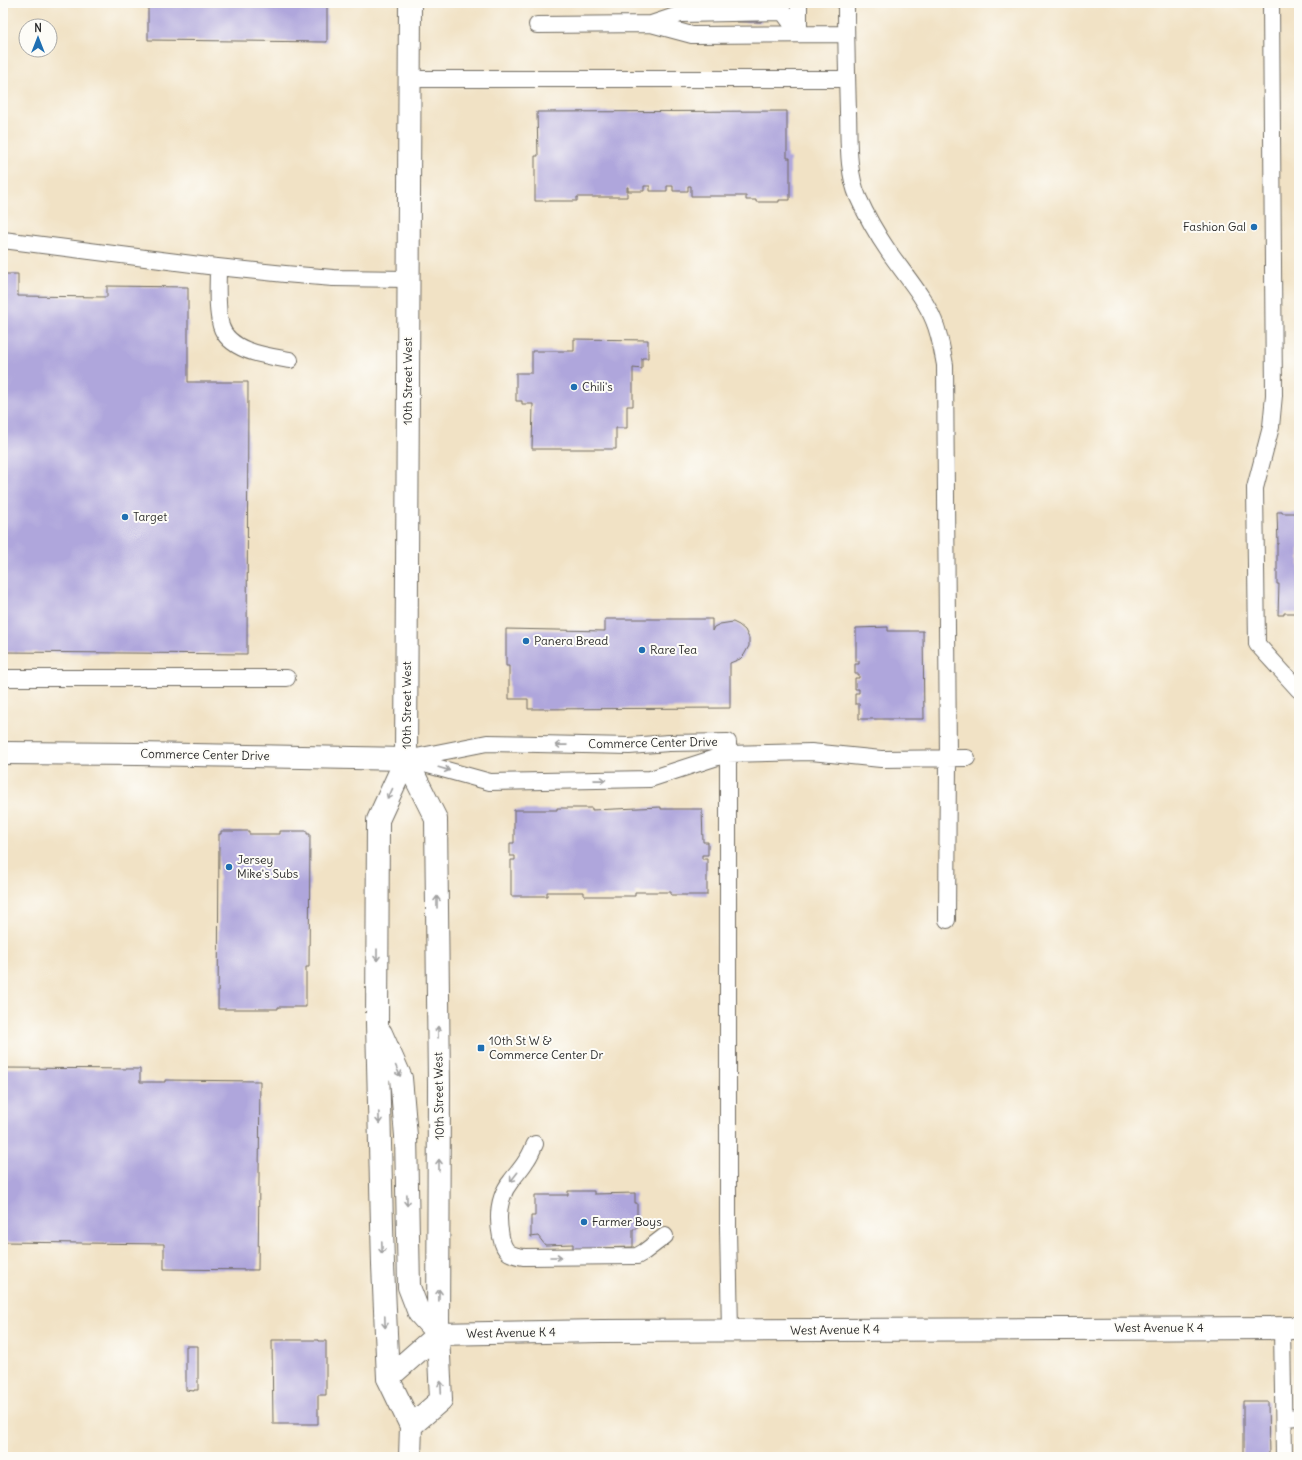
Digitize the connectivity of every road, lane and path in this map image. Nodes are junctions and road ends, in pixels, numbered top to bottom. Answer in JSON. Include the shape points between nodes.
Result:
{"nodes":[{"id":1,"x":410,"y":3,"type":"edge"},
{"id":2,"x":799,"y":3,"type":"edge"},
{"id":3,"x":846,"y":3,"type":"edge"},
{"id":4,"x":1271,"y":3,"type":"edge"},
{"id":5,"x":651,"y":24,"type":"junction"},
{"id":6,"x":537,"y":25,"type":"dead end"},
{"id":7,"x":799,"y":34,"type":"junction"},
{"id":8,"x":846,"y":34,"type":"junction"},
{"id":9,"x":409,"y":79,"type":"junction"},
{"id":10,"x":847,"y":79,"type":"junction"},
{"id":11,"x":3,"y":240,"type":"edge"},
{"id":12,"x":218,"y":267,"type":"junction"},
{"id":13,"x":408,"y":279,"type":"junction"},
{"id":14,"x":290,"y":360,"type":"dead end"},
{"id":15,"x":3,"y":678,"type":"edge"},
{"id":16,"x":287,"y":678,"type":"dead end"},
{"id":17,"x":1299,"y":690,"type":"edge"},
{"id":18,"x":3,"y":753,"type":"edge"},
{"id":19,"x":727,"y":754,"type":"junction"},
{"id":20,"x":948,"y":758,"type":"junction"},
{"id":21,"x":967,"y":758,"type":"dead end"},
{"id":22,"x":406,"y":759,"type":"junction"},
{"id":23,"x":947,"y":920,"type":"dead end"},
{"id":24,"x":377,"y":1023,"type":"junction"},
{"id":25,"x":535,"y":1144,"type":"dead end"},
{"id":26,"x":664,"y":1236,"type":"dead end"},
{"id":27,"x":1290,"y":1328,"type":"edge"},
{"id":28,"x":730,"y":1331,"type":"junction"},
{"id":29,"x":438,"y":1334,"type":"junction"},
{"id":30,"x":388,"y":1378,"type":"junction"},
{"id":31,"x":1291,"y":1418,"type":"edge"},
{"id":32,"x":411,"y":1426,"type":"junction"},
{"id":33,"x":410,"y":1457,"type":"edge"},
{"id":34,"x":1284,"y":1457,"type":"edge"}],
"edges":[{"from":1,"to":9,"type":"main road","name":"10th Street West"},
{"from":2,"to":7,"type":"lane"},
{"from":3,"to":8,"type":"lane"},
{"from":4,"to":17,"type":"lane","via":[[1274,395],[1271,427],[1255,488],[1257,644]]},
{"from":5,"to":6,"type":"lane"},
{"from":5,"to":7,"type":"lane","via":[[692,35]]},
{"from":5,"to":7,"type":"lane","via":[[681,14],[783,12]]},
{"from":7,"to":8,"type":"lane"},
{"from":8,"to":10,"type":"lane"},
{"from":9,"to":10,"type":"lane"},
{"from":9,"to":13,"type":"main road","name":"10th Street West"},
{"from":10,"to":20,"type":"lane","via":[[849,148],[852,176],[858,195],[884,244],[934,320],[945,365]]},
{"from":11,"to":12,"type":"lane"},
{"from":12,"to":13,"type":"lane","via":[[333,278]]},
{"from":12,"to":14,"type":"lane","via":[[220,319],[225,334],[243,349]]},
{"from":13,"to":22,"type":"main road","name":"10th Street West"},
{"from":15,"to":16,"type":"lane"},
{"from":18,"to":22,"type":"main road","name":"Commerce Center Drive"},
{"from":19,"to":20,"type":"lane","via":[[811,752],[881,760]]},
{"from":22,"to":19,"type":"lane","name":"Commerce Center Drive","one_way":true,"via":[[490,782],[650,780]]},
{"from":19,"to":22,"type":"lane","name":"Commerce Center Drive","one_way":true,"via":[[728,742],[629,746],[487,743]]},
{"from":19,"to":28,"type":"lane"},
{"from":20,"to":21,"type":"lane"},
{"from":20,"to":23,"type":"lane"},
{"from":22,"to":24,"type":"main road","name":"10th Street West","one_way":true,"via":[[378,820]]},
{"from":29,"to":22,"type":"main road","name":"10th Street West","one_way":true,"via":[[436,819]]},
{"from":24,"to":29,"type":"main road","one_way":true,"via":[[401,1078],[406,1136],[409,1287],[419,1313]]},
{"from":24,"to":30,"type":"main road","name":"10th Street West","one_way":true},
{"from":25,"to":26,"type":"lane","one_way":true,"via":[[527,1161],[510,1182],[502,1198],[499,1228],[506,1251],[524,1257],[637,1256]]},
{"from":27,"to":28,"type":"main road","name":"West Avenue K 4"},
{"from":27,"to":31,"type":"lane"},
{"from":28,"to":29,"type":"main road","name":"West Avenue K 4"},
{"from":29,"to":30,"type":"main road"},
{"from":32,"to":29,"type":"main road","name":"10th Street West","one_way":true,"via":[[441,1400]]},
{"from":30,"to":32,"type":"main road","name":"10th Street West"},
{"from":31,"to":34,"type":"lane"},
{"from":32,"to":33,"type":"main road","name":"10th Street West"}]}
